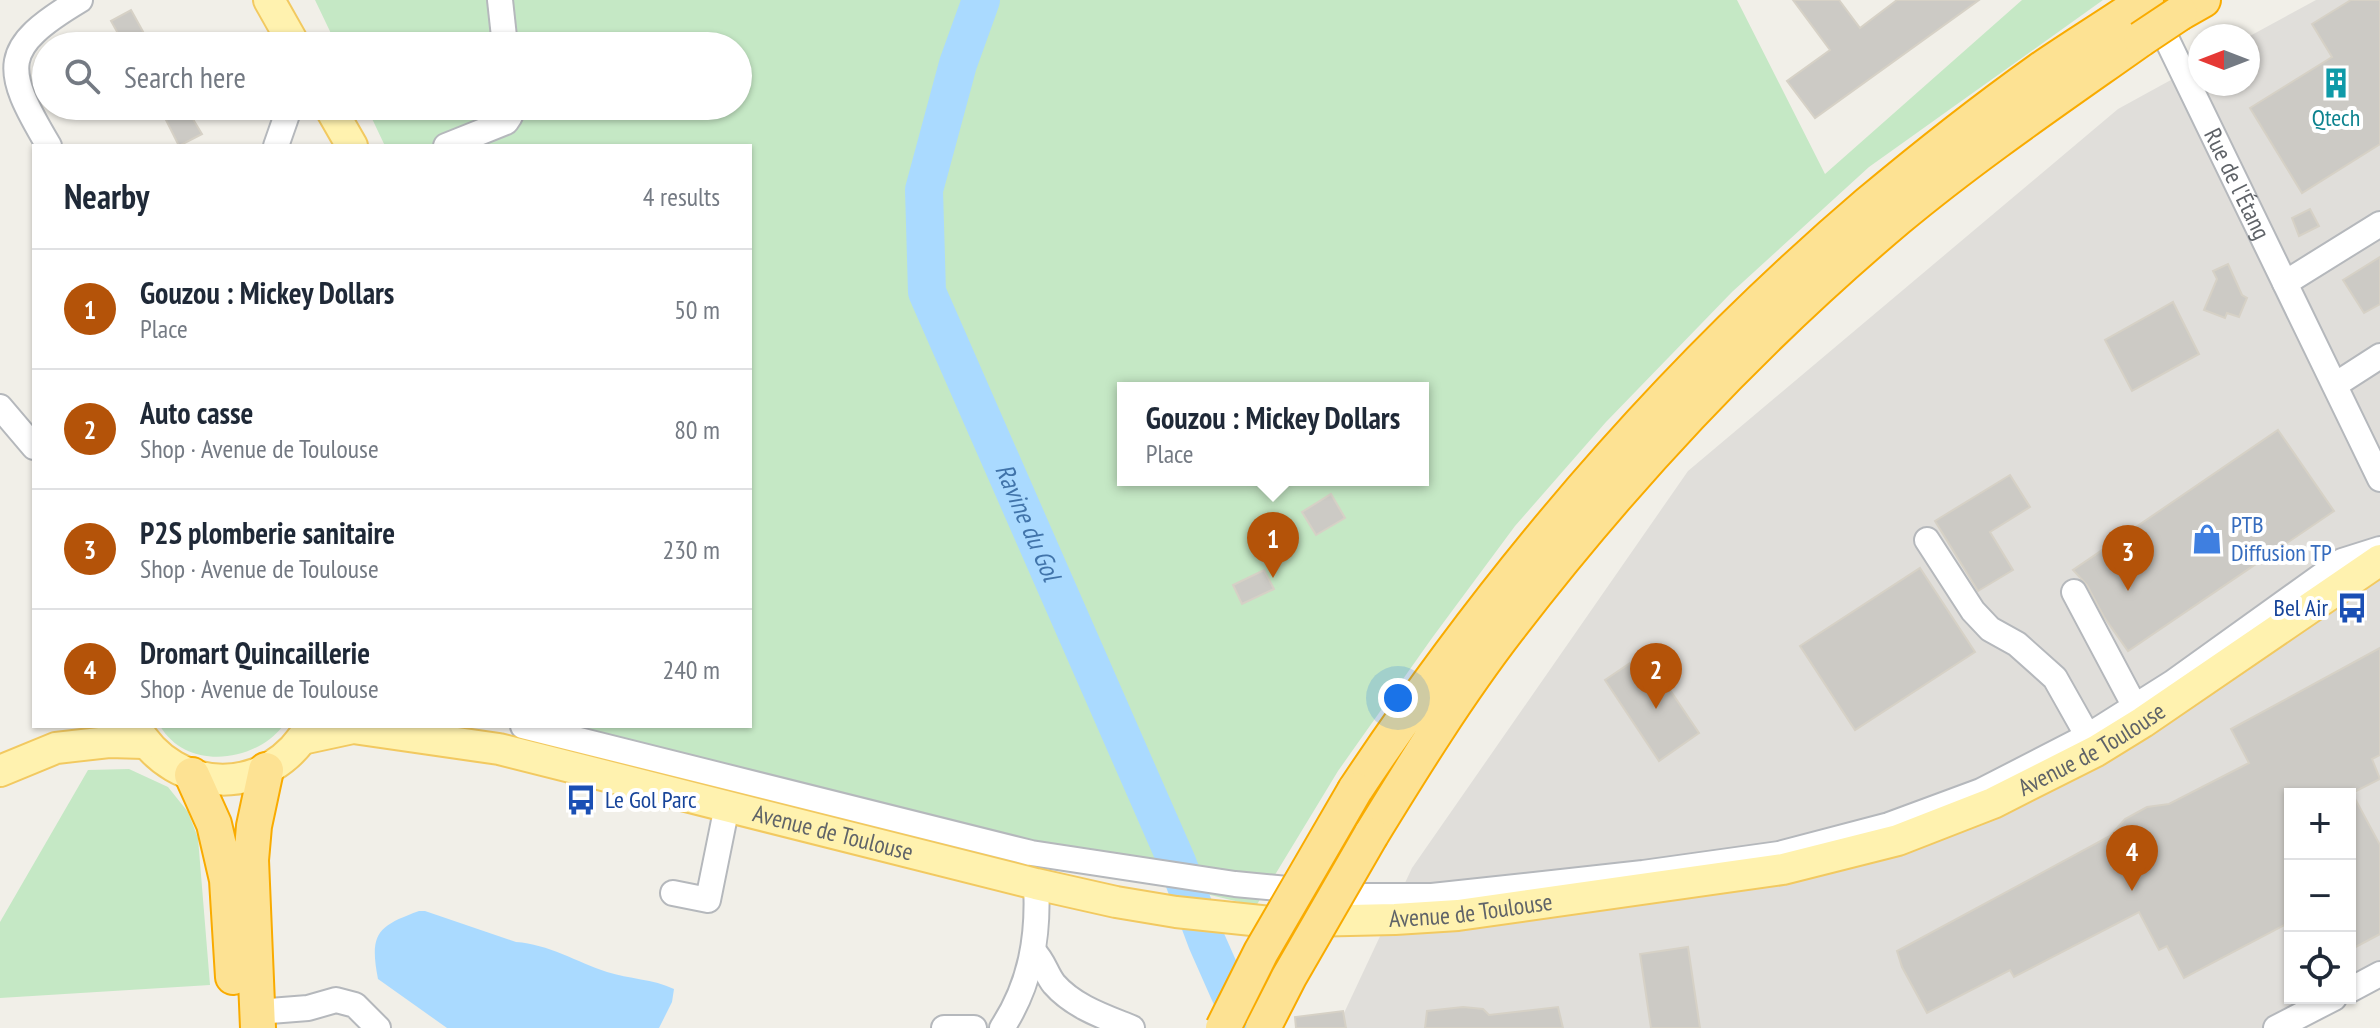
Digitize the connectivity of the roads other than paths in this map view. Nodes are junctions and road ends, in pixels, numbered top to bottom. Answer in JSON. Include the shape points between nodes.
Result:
{"nodes":[{"id":1,"x":80,"y":0,"type":"edge"},
{"id":2,"x":269,"y":0,"type":"edge"},
{"id":3,"x":500,"y":0,"type":"edge"},
{"id":4,"x":2192,"y":7,"type":"edge"},
{"id":5,"x":2141,"y":13,"type":"edge"},
{"id":6,"x":287,"y":32,"type":"edge"},
{"id":7,"x":503,"y":32,"type":"edge"},
{"id":8,"x":32,"y":118,"type":"edge"},
{"id":9,"x":33,"y":120,"type":"edge"},
{"id":10,"x":285,"y":120,"type":"edge"},
{"id":11,"x":337,"y":120,"type":"edge"},
{"id":12,"x":507,"y":120,"type":"edge"},
{"id":13,"x":48,"y":144,"type":"edge"},
{"id":14,"x":277,"y":144,"type":"edge"},
{"id":15,"x":351,"y":144,"type":"edge"},
{"id":16,"x":451,"y":144,"type":"edge"},
{"id":17,"x":2380,"y":224,"type":"edge"},
{"id":18,"x":2285,"y":283,"type":"junction"},
{"id":19,"x":2380,"y":356,"type":"edge"},
{"id":20,"x":2335,"y":385,"type":"junction"},
{"id":21,"x":0,"y":407,"type":"edge"},
{"id":22,"x":32,"y":445,"type":"edge"},
{"id":23,"x":2380,"y":479,"type":"edge"},
{"id":24,"x":1927,"y":540,"type":"dead end"},
{"id":25,"x":2380,"y":549,"type":"edge"},
{"id":26,"x":2380,"y":560,"type":"edge"},
{"id":27,"x":2074,"y":592,"type":"dead end"},
{"id":28,"x":2139,"y":715,"type":"junction"},
{"id":29,"x":80,"y":728,"type":"edge"},
{"id":30,"x":444,"y":728,"type":"edge"},
{"id":31,"x":531,"y":728,"type":"edge"},
{"id":32,"x":306,"y":732,"type":"edge"},
{"id":33,"x":140,"y":734,"type":"edge"},
{"id":34,"x":2092,"y":744,"type":"junction"},
{"id":35,"x":56,"y":748,"type":"junction"},
{"id":36,"x":499,"y":749,"type":"junction"},
{"id":37,"x":266,"y":770,"type":"junction"},
{"id":38,"x":0,"y":771,"type":"edge"},
{"id":39,"x":192,"y":775,"type":"junction"},
{"id":40,"x":727,"y":806,"type":"junction"},
{"id":41,"x":1036,"y":884,"type":"junction"},
{"id":42,"x":673,"y":893,"type":"dead end"},
{"id":43,"x":1034,"y":952,"type":"junction"},
{"id":44,"x":2380,"y":974,"type":"edge"},
{"id":45,"x":2356,"y":987,"type":"edge"},
{"id":46,"x":2323,"y":1004,"type":"edge"},
{"id":47,"x":251,"y":1023,"type":"edge"},
{"id":48,"x":2280,"y":1027,"type":"edge"},
{"id":49,"x":378,"y":1028,"type":"edge"},
{"id":50,"x":944,"y":1028,"type":"edge"},
{"id":51,"x":974,"y":1028,"type":"edge"},
{"id":52,"x":1002,"y":1028,"type":"edge"},
{"id":53,"x":1132,"y":1028,"type":"edge"},
{"id":54,"x":1223,"y":1028,"type":"edge"},
{"id":55,"x":1263,"y":1028,"type":"edge"}],
"edges":[{"from":1,"to":8,"type":"street","via":[[28,33],[14,55],[14,79]]},
{"from":2,"to":6,"type":"main road"},
{"from":3,"to":7,"type":"street"},
{"from":4,"to":5,"type":"highway","bridge":true},
{"from":5,"to":18,"type":"street","name":"Rue de l'Étang"},
{"from":5,"to":54,"type":"highway","bridge":true,"via":[[2040,70],[1869,203],[1731,329],[1625,440],[1403,717],[1261,952]]},
{"from":5,"to":55,"type":"highway","bridge":true,"via":[[1757,346],[1600,514],[1507,630],[1428,742]]},
{"from":9,"to":13,"type":"street"},
{"from":10,"to":14,"type":"street"},
{"from":11,"to":15,"type":"main road"},
{"from":12,"to":16,"type":"street"},
{"from":17,"to":18,"type":"street"},
{"from":18,"to":20,"type":"street","name":"Rue de l'Étang"},
{"from":19,"to":20,"type":"street"},
{"from":20,"to":23,"type":"street","name":"Rue de l'Étang"},
{"from":21,"to":22,"type":"street"},
{"from":24,"to":34,"type":"street","via":[[1973,611],[2055,678]]},
{"from":25,"to":28,"type":"street","via":[[2342,561]]},
{"from":26,"to":28,"type":"main road","name":"Avenue de Toulouse"},
{"from":27,"to":28,"type":"street"},
{"from":28,"to":34,"type":"main road","name":"Avenue de Toulouse"},
{"from":29,"to":35,"type":"main road"},
{"from":30,"to":36,"type":"main road","name":"Avenue de Toulouse"},
{"from":31,"to":34,"type":"street","via":[[1031,853],[1235,884],[1362,896],[1432,896],[1779,854],[1889,825]]},
{"from":32,"to":36,"type":"main road","name":"Avenue de Toulouse","via":[[353,728]]},
{"from":32,"to":37,"type":"main road"},
{"from":33,"to":35,"type":"main road"},
{"from":33,"to":39,"type":"main road","via":[[166,762]]},
{"from":34,"to":41,"type":"main road","name":"Avenue de Toulouse","via":[[1993,803],[1898,840],[1783,869],[1458,915],[1271,922],[1144,907]]},
{"from":35,"to":38,"type":"main road"},
{"from":36,"to":40,"type":"main road","name":"Avenue de Toulouse"},
{"from":37,"to":39,"type":"main road","via":[[229,780]]},
{"from":37,"to":47,"type":"highway","via":[[251,860]]},
{"from":39,"to":47,"type":"highway","via":[[214,824]]},
{"from":40,"to":41,"type":"main road","name":"Avenue de Toulouse"},
{"from":40,"to":42,"type":"street","via":[[708,900]]},
{"from":41,"to":43,"type":"street"},
{"from":43,"to":52,"type":"street","via":[[1016,1007]]},
{"from":43,"to":53,"type":"street","via":[[1053,983],[1088,1010]]},
{"from":44,"to":45,"type":"street"},
{"from":46,"to":48,"type":"street"},
{"from":47,"to":49,"type":"street","via":[[336,1000],[355,1005]]},
{"from":50,"to":51,"type":"street"}]}
